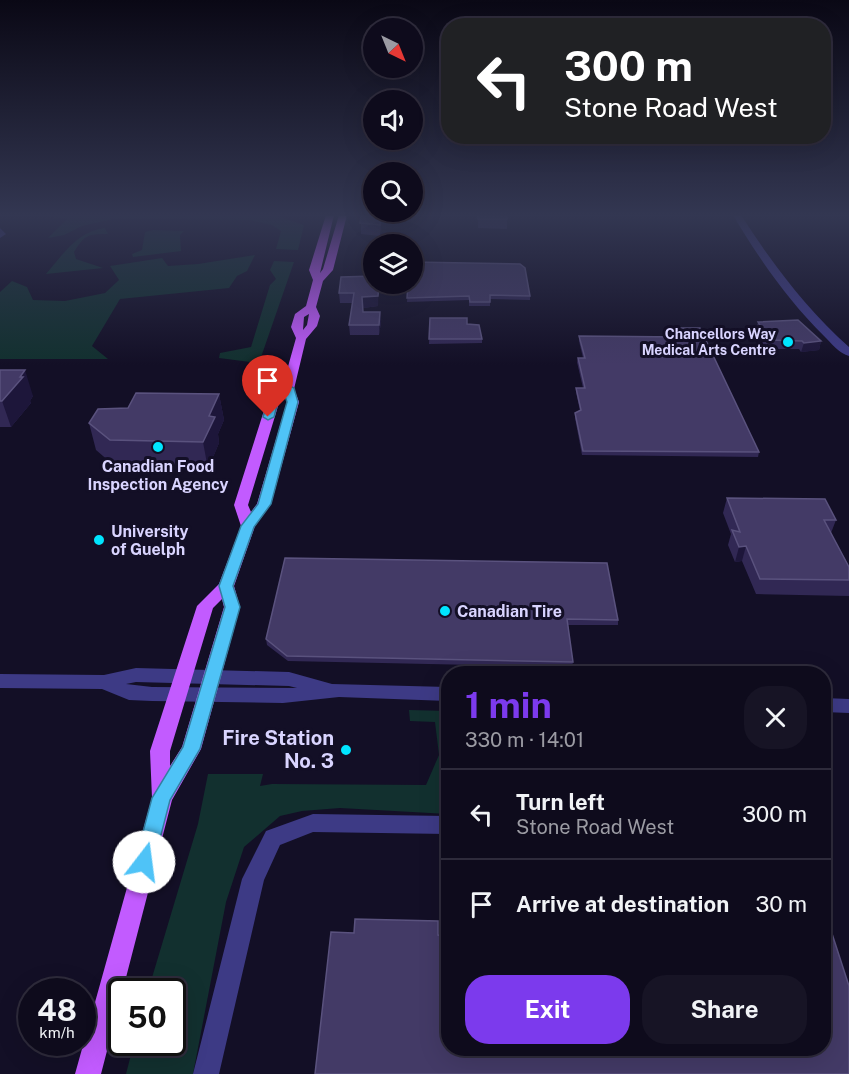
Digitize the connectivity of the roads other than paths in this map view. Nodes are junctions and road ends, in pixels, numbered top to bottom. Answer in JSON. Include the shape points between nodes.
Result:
{"nodes":[{"id":1,"x":315,"y":265,"type":"edge"},
{"id":2,"x":329,"y":265,"type":"edge"},
{"id":3,"x":771,"y":265,"type":"edge"},
{"id":4,"x":318,"y":280,"type":"junction"},
{"id":5,"x":849,"y":353,"type":"edge"},
{"id":6,"x":288,"y":388,"type":"junction"},
{"id":7,"x":248,"y":526,"type":"junction"},
{"id":8,"x":226,"y":586,"type":"junction"},
{"id":9,"x":0,"y":681,"type":"edge"},
{"id":10,"x":195,"y":686,"type":"junction"},
{"id":11,"x":441,"y":694,"type":"edge"},
{"id":12,"x":831,"y":705,"type":"edge"},
{"id":13,"x":849,"y":706,"type":"edge"},
{"id":14,"x":162,"y":798,"type":"junction"},
{"id":15,"x":441,"y":825,"type":"edge"},
{"id":16,"x":88,"y":1074,"type":"edge"},
{"id":17,"x":206,"y":1074,"type":"edge"}],
"edges":[{"from":1,"to":4,"type":"main road"},
{"from":2,"to":4,"type":"main road"},
{"from":3,"to":5,"type":"street","via":[[811,319]]},
{"from":4,"to":6,"type":"main road","via":[[311,307],[315,316],[302,338]]},
{"from":6,"to":7,"type":"main road","via":[[293,402],[264,504]]},
{"from":6,"to":7,"type":"main road","via":[[273,401],[241,505]]},
{"from":7,"to":8,"type":"main road"},
{"from":8,"to":10,"type":"main road","via":[[232,607]]},
{"from":8,"to":10,"type":"main road","via":[[205,606]]},
{"from":9,"to":10,"type":"street","via":[[104,682],[129,693]]},
{"from":10,"to":11,"type":"street","via":[[284,696],[339,690]]},
{"from":10,"to":14,"type":"main road","via":[[192,749]]},
{"from":10,"to":14,"type":"main road","via":[[160,752]]},
{"from":12,"to":13,"type":"street"},
{"from":14,"to":16,"type":"main road"},
{"from":15,"to":17,"type":"street","via":[[313,823],[273,838],[253,879]]}]}
